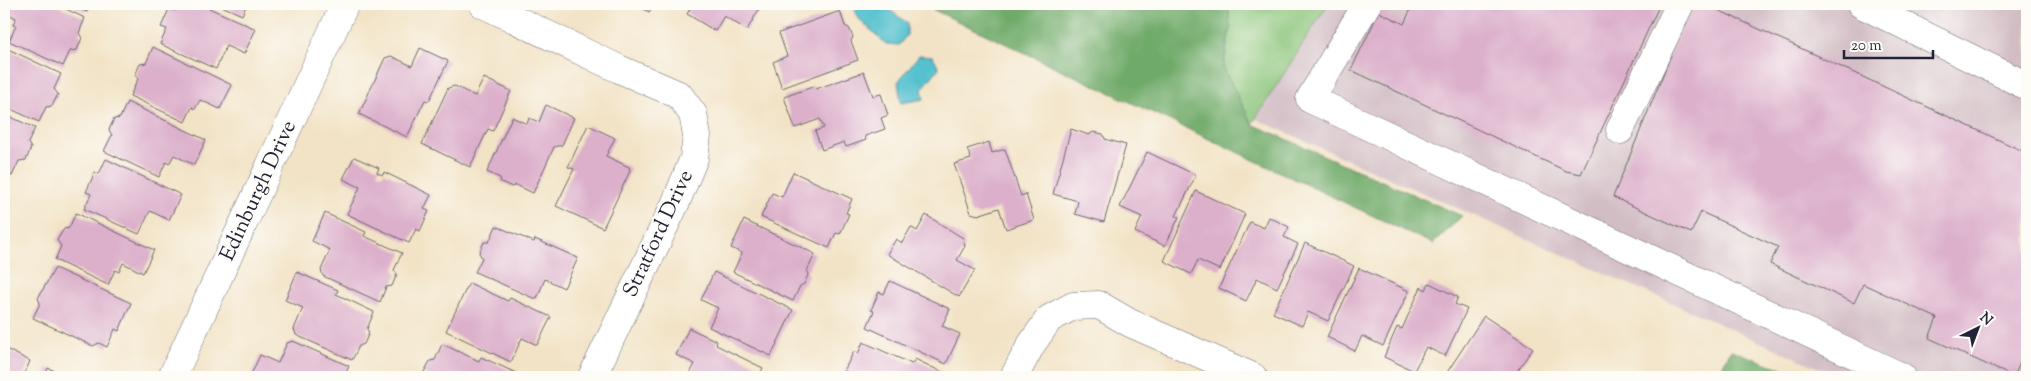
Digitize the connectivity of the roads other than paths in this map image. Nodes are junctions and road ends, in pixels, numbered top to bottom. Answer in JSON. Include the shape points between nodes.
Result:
{"nodes":[{"id":1,"x":345,"y":4,"type":"edge"},
{"id":2,"x":483,"y":4,"type":"edge"},
{"id":3,"x":1367,"y":4,"type":"edge"},
{"id":4,"x":1680,"y":4,"type":"edge"},
{"id":5,"x":1861,"y":4,"type":"edge"},
{"id":6,"x":2027,"y":86,"type":"edge"},
{"id":7,"x":1620,"y":130,"type":"dead end"},
{"id":8,"x":172,"y":377,"type":"edge"},
{"id":9,"x":592,"y":377,"type":"edge"},
{"id":10,"x":1014,"y":377,"type":"edge"},
{"id":11,"x":1253,"y":377,"type":"edge"},
{"id":12,"x":1902,"y":377,"type":"edge"}],
"edges":[{"from":1,"to":8,"type":"street","name":"Edinburgh Drive"},
{"from":2,"to":9,"type":"street","name":"Stratford Drive","via":[[679,95],[693,114],[697,136],[694,158]]},
{"from":3,"to":12,"type":"street","via":[[1310,99]]},
{"from":4,"to":7,"type":"street"},
{"from":5,"to":6,"type":"street"},
{"from":10,"to":11,"type":"street","via":[[1049,319],[1073,306],[1099,305],[1130,323]]}]}
